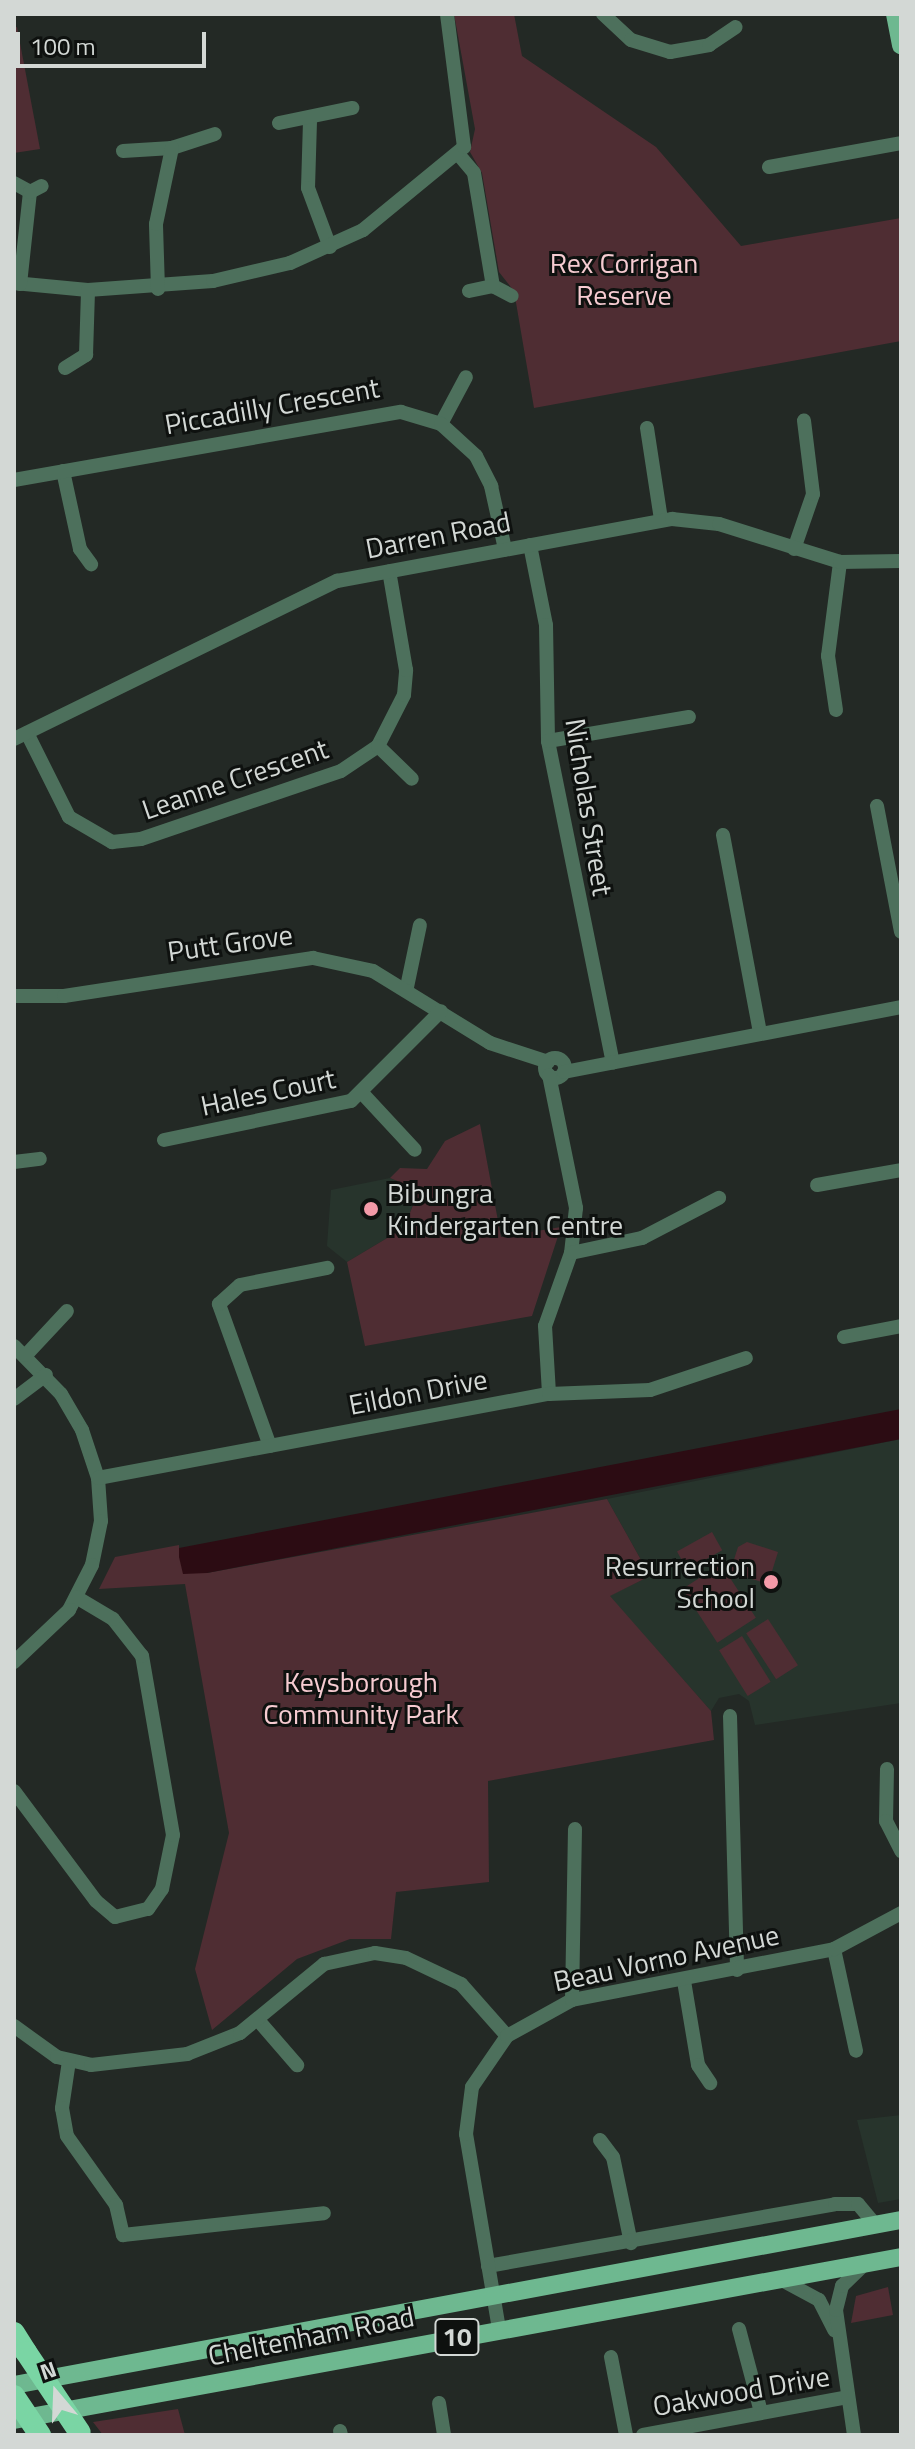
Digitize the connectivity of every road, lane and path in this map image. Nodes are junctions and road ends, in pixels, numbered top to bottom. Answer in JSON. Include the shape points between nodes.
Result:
{"nodes":[{"id":1,"x":447,"y":14,"type":"edge"},
{"id":2,"x":603,"y":14,"type":"edge"},
{"id":3,"x":895,"y":14,"type":"edge"},
{"id":4,"x":736,"y":27,"type":"dead end"},
{"id":5,"x":901,"y":45,"type":"edge"},
{"id":6,"x":352,"y":108,"type":"dead end"},
{"id":7,"x":310,"y":121,"type":"junction"},
{"id":8,"x":279,"y":123,"type":"dead end"},
{"id":9,"x":215,"y":134,"type":"dead end"},
{"id":10,"x":901,"y":143,"type":"edge"},
{"id":11,"x":172,"y":148,"type":"junction"},
{"id":12,"x":123,"y":151,"type":"dead end"},
{"id":13,"x":459,"y":155,"type":"junction"},
{"id":14,"x":769,"y":167,"type":"dead end"},
{"id":15,"x":14,"y":183,"type":"edge"},
{"id":16,"x":330,"y":247,"type":"junction"},
{"id":17,"x":17,"y":283,"type":"edge"},
{"id":18,"x":493,"y":286,"type":"junction"},
{"id":19,"x":158,"y":289,"type":"junction"},
{"id":20,"x":88,"y":290,"type":"junction"},
{"id":21,"x":469,"y":291,"type":"dead end"},
{"id":22,"x":512,"y":296,"type":"dead end"},
{"id":23,"x":65,"y":368,"type":"dead end"},
{"id":24,"x":466,"y":377,"type":"dead end"},
{"id":25,"x":804,"y":421,"type":"dead end"},
{"id":26,"x":441,"y":424,"type":"junction"},
{"id":27,"x":647,"y":428,"type":"dead end"},
{"id":28,"x":63,"y":471,"type":"junction"},
{"id":29,"x":14,"y":480,"type":"edge"},
{"id":30,"x":661,"y":520,"type":"junction"},
{"id":31,"x":530,"y":545,"type":"junction"},
{"id":32,"x":505,"y":549,"type":"junction"},
{"id":33,"x":794,"y":549,"type":"junction"},
{"id":34,"x":901,"y":561,"type":"edge"},
{"id":35,"x":840,"y":562,"type":"junction"},
{"id":36,"x":91,"y":564,"type":"dead end"},
{"id":37,"x":389,"y":571,"type":"junction"},
{"id":38,"x":836,"y":710,"type":"dead end"},
{"id":39,"x":689,"y":717,"type":"dead end"},
{"id":40,"x":20,"y":736,"type":"edge"},
{"id":41,"x":548,"y":741,"type":"junction"},
{"id":42,"x":378,"y":746,"type":"junction"},
{"id":43,"x":412,"y":779,"type":"dead end"},
{"id":44,"x":877,"y":806,"type":"dead end"},
{"id":45,"x":723,"y":835,"type":"dead end"},
{"id":46,"x":420,"y":925,"type":"dead end"},
{"id":47,"x":901,"y":932,"type":"edge"},
{"id":48,"x":407,"y":987,"type":"junction"},
{"id":49,"x":14,"y":996,"type":"edge"},
{"id":50,"x":901,"y":1007,"type":"edge"},
{"id":51,"x":441,"y":1011,"type":"junction"},
{"id":52,"x":760,"y":1033,"type":"junction"},
{"id":53,"x":601,"y":1063,"type":"junction"},
{"id":54,"x":554,"y":1070,"type":"junction"},
{"id":55,"x":363,"y":1094,"type":"junction"},
{"id":56,"x":164,"y":1140,"type":"dead end"},
{"id":57,"x":415,"y":1150,"type":"dead end"},
{"id":58,"x":40,"y":1159,"type":"dead end"},
{"id":59,"x":14,"y":1162,"type":"edge"},
{"id":60,"x":901,"y":1170,"type":"edge"},
{"id":61,"x":817,"y":1185,"type":"dead end"},
{"id":62,"x":719,"y":1198,"type":"dead end"},
{"id":63,"x":571,"y":1253,"type":"junction"},
{"id":64,"x":327,"y":1268,"type":"dead end"},
{"id":65,"x":67,"y":1311,"type":"dead end"},
{"id":66,"x":901,"y":1326,"type":"edge"},
{"id":67,"x":844,"y":1337,"type":"dead end"},
{"id":68,"x":20,"y":1350,"type":"edge"},
{"id":69,"x":746,"y":1358,"type":"dead end"},
{"id":70,"x":46,"y":1375,"type":"junction"},
{"id":71,"x":549,"y":1394,"type":"junction"},
{"id":72,"x":14,"y":1399,"type":"edge"},
{"id":73,"x":270,"y":1446,"type":"junction"},
{"id":74,"x":98,"y":1478,"type":"junction"},
{"id":75,"x":76,"y":1597,"type":"junction"},
{"id":76,"x":14,"y":1662,"type":"edge"},
{"id":77,"x":730,"y":1716,"type":"dead end"},
{"id":78,"x":887,"y":1769,"type":"dead end"},
{"id":79,"x":14,"y":1791,"type":"edge"},
{"id":80,"x":575,"y":1829,"type":"dead end"},
{"id":81,"x":901,"y":1851,"type":"edge"},
{"id":82,"x":901,"y":1913,"type":"edge"},
{"id":83,"x":834,"y":1949,"type":"junction"},
{"id":84,"x":737,"y":1970,"type":"junction"},
{"id":85,"x":684,"y":1981,"type":"junction"},
{"id":86,"x":572,"y":2000,"type":"junction"},
{"id":87,"x":258,"y":2020,"type":"junction"},
{"id":88,"x":14,"y":2026,"type":"edge"},
{"id":89,"x":507,"y":2036,"type":"junction"},
{"id":90,"x":856,"y":2051,"type":"dead end"},
{"id":91,"x":69,"y":2061,"type":"junction"},
{"id":92,"x":297,"y":2065,"type":"dead end"},
{"id":93,"x":710,"y":2083,"type":"dead end"},
{"id":94,"x":600,"y":2140,"type":"dead end"},
{"id":95,"x":324,"y":2213,"type":"dead end"},
{"id":96,"x":901,"y":2220,"type":"edge"},
{"id":97,"x":875,"y":2224,"type":"junction"},
{"id":98,"x":631,"y":2243,"type":"junction"},
{"id":99,"x":901,"y":2257,"type":"edge"},
{"id":100,"x":866,"y":2263,"type":"junction"},
{"id":101,"x":488,"y":2266,"type":"junction"},
{"id":102,"x":780,"y":2279,"type":"junction"},
{"id":103,"x":493,"y":2294,"type":"junction"},
{"id":104,"x":499,"y":2329,"type":"junction"},
{"id":105,"x":739,"y":2329,"type":"dead end"},
{"id":106,"x":836,"y":2334,"type":"junction"},
{"id":107,"x":20,"y":2343,"type":"edge"},
{"id":108,"x":611,"y":2357,"type":"dead end"},
{"id":109,"x":14,"y":2385,"type":"edge"},
{"id":110,"x":14,"y":2396,"type":"edge"},
{"id":111,"x":848,"y":2397,"type":"junction"},
{"id":112,"x":439,"y":2403,"type":"dead end"},
{"id":113,"x":761,"y":2412,"type":"junction"},
{"id":114,"x":14,"y":2420,"type":"edge"},
{"id":115,"x":728,"y":2420,"type":"junction"},
{"id":116,"x":81,"y":2434,"type":"edge"},
{"id":117,"x":40,"y":2435,"type":"edge"},
{"id":118,"x":444,"y":2435,"type":"edge"},
{"id":119,"x":626,"y":2435,"type":"edge"},
{"id":120,"x":643,"y":2435,"type":"edge"},
{"id":121,"x":732,"y":2435,"type":"edge"},
{"id":122,"x":854,"y":2435,"type":"edge"}],
"edges":[{"from":1,"to":13,"type":"street","via":[[467,129]]},
{"from":2,"to":4,"type":"street","via":[[631,40],[670,52],[709,45]]},
{"from":3,"to":5,"type":"main road"},
{"from":6,"to":7,"type":"street"},
{"from":7,"to":8,"type":"street"},
{"from":7,"to":16,"type":"street","via":[[308,188]]},
{"from":9,"to":11,"type":"street"},
{"from":10,"to":14,"type":"street"},
{"from":11,"to":12,"type":"street"},
{"from":11,"to":19,"type":"street","via":[[155,237]]},
{"from":13,"to":16,"type":"street","via":[[407,201]]},
{"from":13,"to":18,"type":"street","via":[[474,173]]},
{"from":15,"to":17,"type":"street","via":[[36,189]]},
{"from":16,"to":19,"type":"street","via":[[259,272]]},
{"from":17,"to":20,"type":"street"},
{"from":18,"to":21,"type":"street"},
{"from":18,"to":22,"type":"street"},
{"from":19,"to":20,"type":"street"},
{"from":20,"to":23,"type":"street","via":[[90,363]]},
{"from":24,"to":26,"type":"street"},
{"from":25,"to":33,"type":"street","via":[[814,487]]},
{"from":26,"to":28,"type":"street","name":"Piccadilly Crescent","via":[[401,412],[360,413]]},
{"from":26,"to":32,"type":"street","via":[[488,475]]},
{"from":27,"to":30,"type":"street"},
{"from":28,"to":29,"type":"street","name":"Piccadilly Crescent"},
{"from":28,"to":36,"type":"street","via":[[80,549]]},
{"from":30,"to":31,"type":"street","name":"Darren Road"},
{"from":30,"to":33,"type":"street","name":"Darren Road","via":[[719,524]]},
{"from":31,"to":32,"type":"street","name":"Darren Road"},
{"from":31,"to":41,"type":"street","name":"Nicholas Street","via":[[546,625]]},
{"from":32,"to":37,"type":"street","name":"Darren Road"},
{"from":33,"to":35,"type":"street","name":"Darren Road"},
{"from":34,"to":35,"type":"street","name":"Darren Road"},
{"from":35,"to":38,"type":"street","via":[[828,656]]},
{"from":37,"to":40,"type":"street","name":"Darren Road","via":[[311,589]]},
{"from":37,"to":42,"type":"street","name":"Leanne Crescent","via":[[406,670],[400,707]]},
{"from":39,"to":41,"type":"street"},
{"from":40,"to":42,"type":"street","name":"Leanne Crescent","via":[[69,817],[112,842],[141,839],[341,771]]},
{"from":41,"to":53,"type":"street","name":"Nicholas Street","via":[[601,1029]]},
{"from":42,"to":43,"type":"street"},
{"from":44,"to":47,"type":"street"},
{"from":45,"to":52,"type":"street"},
{"from":46,"to":48,"type":"street"},
{"from":48,"to":49,"type":"street","name":"Putt Grove","via":[[352,964],[294,957],[78,994]]},
{"from":48,"to":51,"type":"street","name":"Putt Grove"},
{"from":50,"to":52,"type":"street","name":"Putt Grove"},
{"from":51,"to":54,"type":"street","name":"Putt Grove"},
{"from":51,"to":55,"type":"street","name":"Hales Court"},
{"from":52,"to":53,"type":"street","name":"Putt Grove"},
{"from":53,"to":54,"type":"street","name":"Putt Grove"},
{"from":54,"to":63,"type":"street","via":[[576,1208]]},
{"from":55,"to":56,"type":"street","name":"Hales Court","via":[[321,1111]]},
{"from":55,"to":57,"type":"street"},
{"from":58,"to":59,"type":"street"},
{"from":60,"to":61,"type":"street"},
{"from":62,"to":63,"type":"street","via":[[642,1238]]},
{"from":63,"to":71,"type":"street","via":[[545,1326]]},
{"from":64,"to":73,"type":"street","via":[[240,1285],[219,1304]]},
{"from":65,"to":68,"type":"street"},
{"from":66,"to":67,"type":"street"},
{"from":68,"to":70,"type":"street"},
{"from":69,"to":71,"type":"street","name":"Eildon Drive","via":[[650,1390]]},
{"from":70,"to":72,"type":"street"},
{"from":70,"to":74,"type":"street","via":[[82,1430]]},
{"from":71,"to":73,"type":"street","name":"Eildon Drive"},
{"from":73,"to":74,"type":"street","name":"Eildon Drive"},
{"from":74,"to":75,"type":"street","via":[[99,1535]]},
{"from":75,"to":76,"type":"street"},
{"from":75,"to":79,"type":"street","via":[[113,1619],[142,1656],[173,1835],[162,1889],[148,1909],[115,1917],[96,1901]]},
{"from":77,"to":84,"type":"street"},
{"from":78,"to":81,"type":"street","via":[[886,1821]]},
{"from":80,"to":86,"type":"street"},
{"from":82,"to":83,"type":"street","name":"Beau Vorno Avenue"},
{"from":83,"to":84,"type":"street","name":"Beau Vorno Avenue"},
{"from":83,"to":90,"type":"street"},
{"from":84,"to":85,"type":"street","name":"Beau Vorno Avenue"},
{"from":85,"to":86,"type":"street","name":"Beau Vorno Avenue"},
{"from":85,"to":93,"type":"street","via":[[698,2065]]},
{"from":86,"to":89,"type":"street","name":"Beau Vorno Avenue"},
{"from":87,"to":89,"type":"street","via":[[324,1964],[375,1953],[406,1958],[461,1984]]},
{"from":87,"to":91,"type":"street","via":[[187,2054],[110,2067]]},
{"from":87,"to":92,"type":"street"},
{"from":88,"to":91,"type":"street"},
{"from":89,"to":101,"type":"street","name":"Beau Vorno Avenue","via":[[481,2068],[467,2110]]},
{"from":91,"to":95,"type":"street","via":[[67,2136],[116,2205],[123,2235]]},
{"from":94,"to":98,"type":"street","via":[[613,2157]]},
{"from":96,"to":97,"type":"main road","name":"Cheltenham Road","number":"10"},
{"from":97,"to":98,"type":"street","via":[[858,2204],[835,2204]]},
{"from":97,"to":103,"type":"main road","name":"Cheltenham Road","number":"10"},
{"from":98,"to":101,"type":"street"},
{"from":99,"to":100,"type":"main road","name":"Cheltenham Road","number":"10"},
{"from":100,"to":102,"type":"main road","name":"Cheltenham Road","number":"10"},
{"from":100,"to":106,"type":"street","via":[[842,2286]]},
{"from":101,"to":103,"type":"street","name":"Beau Vorno Avenue"},
{"from":102,"to":104,"type":"main road","name":"Cheltenham Road","number":"10"},
{"from":102,"to":106,"type":"street","via":[[819,2300]]},
{"from":103,"to":104,"type":"street","name":"Beau Vorno Avenue"},
{"from":103,"to":109,"type":"main road","name":"Cheltenham Road","number":"10"},
{"from":104,"to":114,"type":"main road","name":"Cheltenham Road","number":"10"},
{"from":105,"to":113,"type":"street"},
{"from":106,"to":111,"type":"street"},
{"from":107,"to":116,"type":"highway","bridge":true},
{"from":108,"to":119,"type":"street"},
{"from":110,"to":117,"type":"highway","bridge":true},
{"from":111,"to":113,"type":"street","name":"Oakwood Drive"},
{"from":111,"to":122,"type":"street"},
{"from":112,"to":118,"type":"street"},
{"from":113,"to":115,"type":"street","name":"Oakwood Drive"},
{"from":115,"to":120,"type":"street","name":"Oakwood Drive"},
{"from":115,"to":121,"type":"street"}]}
